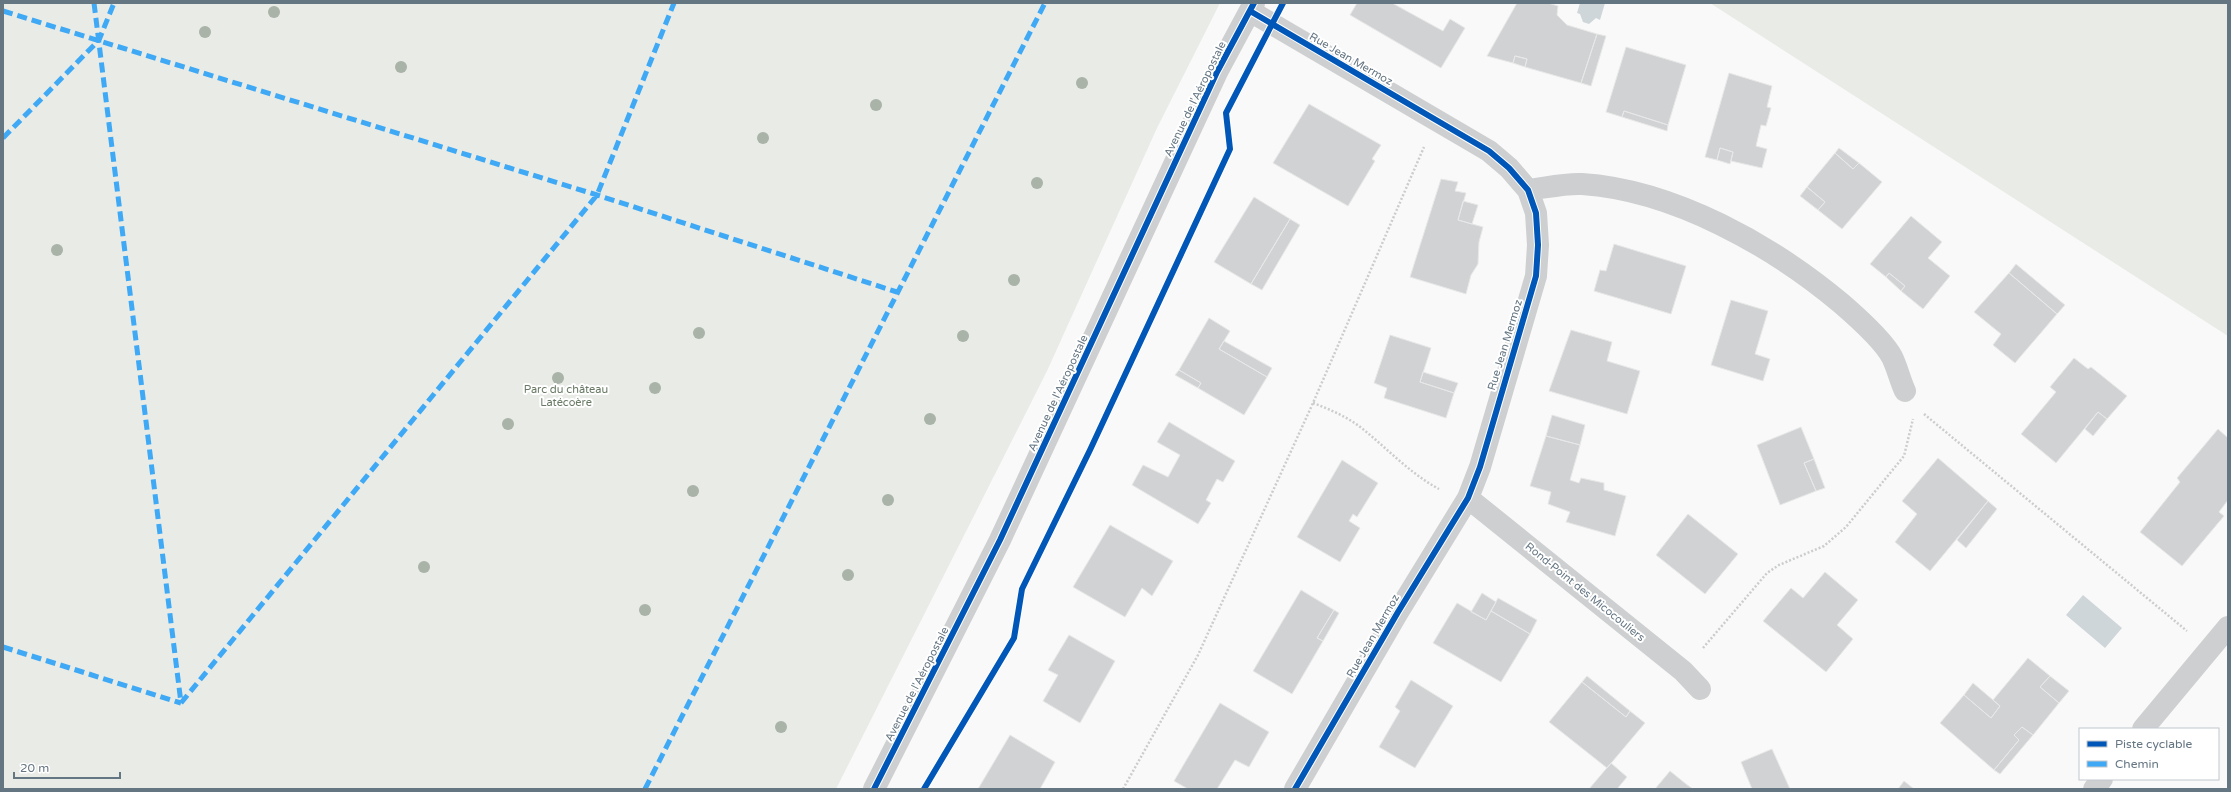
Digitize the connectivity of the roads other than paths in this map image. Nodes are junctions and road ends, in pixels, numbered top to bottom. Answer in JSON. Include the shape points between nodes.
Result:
{"nodes":[{"id":1,"x":1252,"y":7,"type":"edge"},
{"id":2,"x":1528,"y":190,"type":"junction"},
{"id":3,"x":1910,"y":399,"type":"road end"},
{"id":4,"x":1468,"y":498,"type":"junction"},
{"id":5,"x":2228,"y":627,"type":"edge"},
{"id":6,"x":1700,"y":689,"type":"dead end"},
{"id":7,"x":2144,"y":728,"type":"edge"},
{"id":8,"x":2101,"y":780,"type":"edge"},
{"id":9,"x":874,"y":789,"type":"edge"},
{"id":10,"x":1295,"y":789,"type":"edge"},
{"id":11,"x":2094,"y":789,"type":"edge"}],
"edges":[{"from":1,"to":2,"type":"street","name":"Rue Jean Mermoz","via":[[1348,70],[1489,151],[1509,168]]},
{"from":1,"to":9,"type":"street","name":"Avenue de l'Aéropostale","via":[[1217,72],[1000,540]]},
{"from":2,"to":3,"type":"street","via":[[1581,184],[1638,193],[1710,219],[1765,248],[1816,282],[1861,320],[1892,356]]},
{"from":2,"to":4,"type":"street","name":"Rue Jean Mermoz","via":[[1536,213],[1536,276],[1480,467]]},
{"from":4,"to":6,"type":"street","name":"Rond-Point des Micocouliers","via":[[1684,671]]},
{"from":4,"to":10,"type":"street","name":"Rue Jean Mermoz"},
{"from":5,"to":7,"type":"street"},
{"from":8,"to":11,"type":"street"}]}
